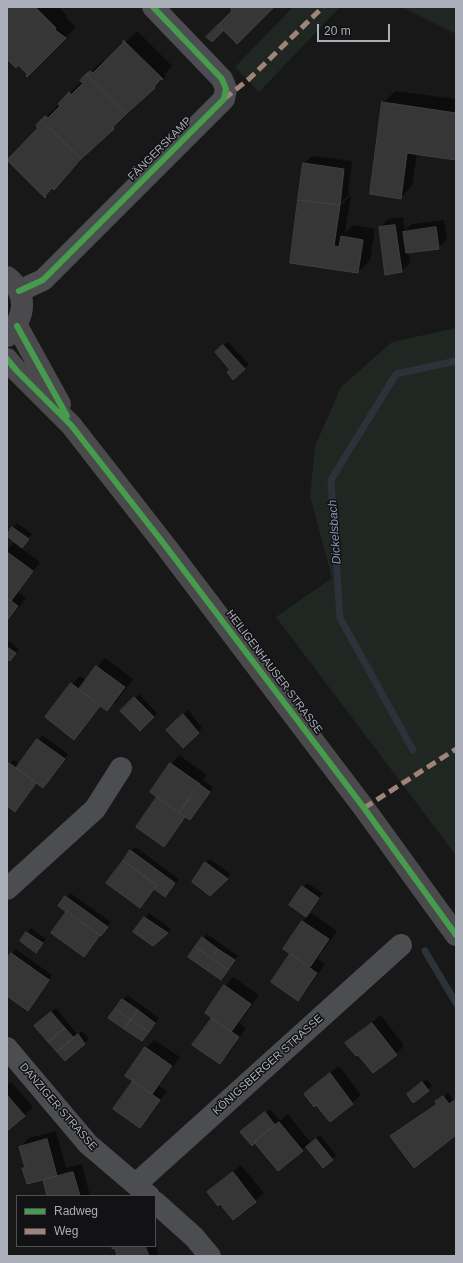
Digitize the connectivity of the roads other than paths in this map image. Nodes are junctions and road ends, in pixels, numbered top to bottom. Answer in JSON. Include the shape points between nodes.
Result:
{"nodes":[{"id":1,"x":153,"y":7,"type":"edge"},
{"id":2,"x":13,"y":284,"type":"edge"},
{"id":3,"x":12,"y":331,"type":"edge"},
{"id":4,"x":7,"y":359,"type":"edge"},
{"id":5,"x":71,"y":425,"type":"junction"},
{"id":6,"x":121,"y":768,"type":"dead end"},
{"id":7,"x":7,"y":889,"type":"edge"},
{"id":8,"x":456,"y":935,"type":"edge"},
{"id":9,"x":401,"y":945,"type":"dead end"},
{"id":10,"x":7,"y":1048,"type":"edge"},
{"id":11,"x":142,"y":1190,"type":"edge"},
{"id":12,"x":156,"y":1203,"type":"edge"},
{"id":13,"x":210,"y":1256,"type":"edge"}],
"edges":[{"from":1,"to":2,"type":"street","name":"FÄNGERSKAMP","via":[[222,79],[226,88],[224,99],[43,280]]},
{"from":2,"to":3,"type":"main road","via":[[22,303],[21,315]]},
{"from":3,"to":5,"type":"main road","name":"HEILIGENHAUSER STRASSE"},
{"from":4,"to":5,"type":"main road","name":"HEILIGENHAUSER STRASSE"},
{"from":5,"to":8,"type":"main road","name":"HEILIGENHAUSER STRASSE","via":[[245,648]]},
{"from":6,"to":7,"type":"street","via":[[95,809]]},
{"from":9,"to":11,"type":"street","name":"KÖNIGSBERGER STRASSE"},
{"from":10,"to":11,"type":"street","name":"DANZIGER STRASSE","via":[[88,1144]]},
{"from":12,"to":13,"type":"street","via":[[194,1237]]}]}
